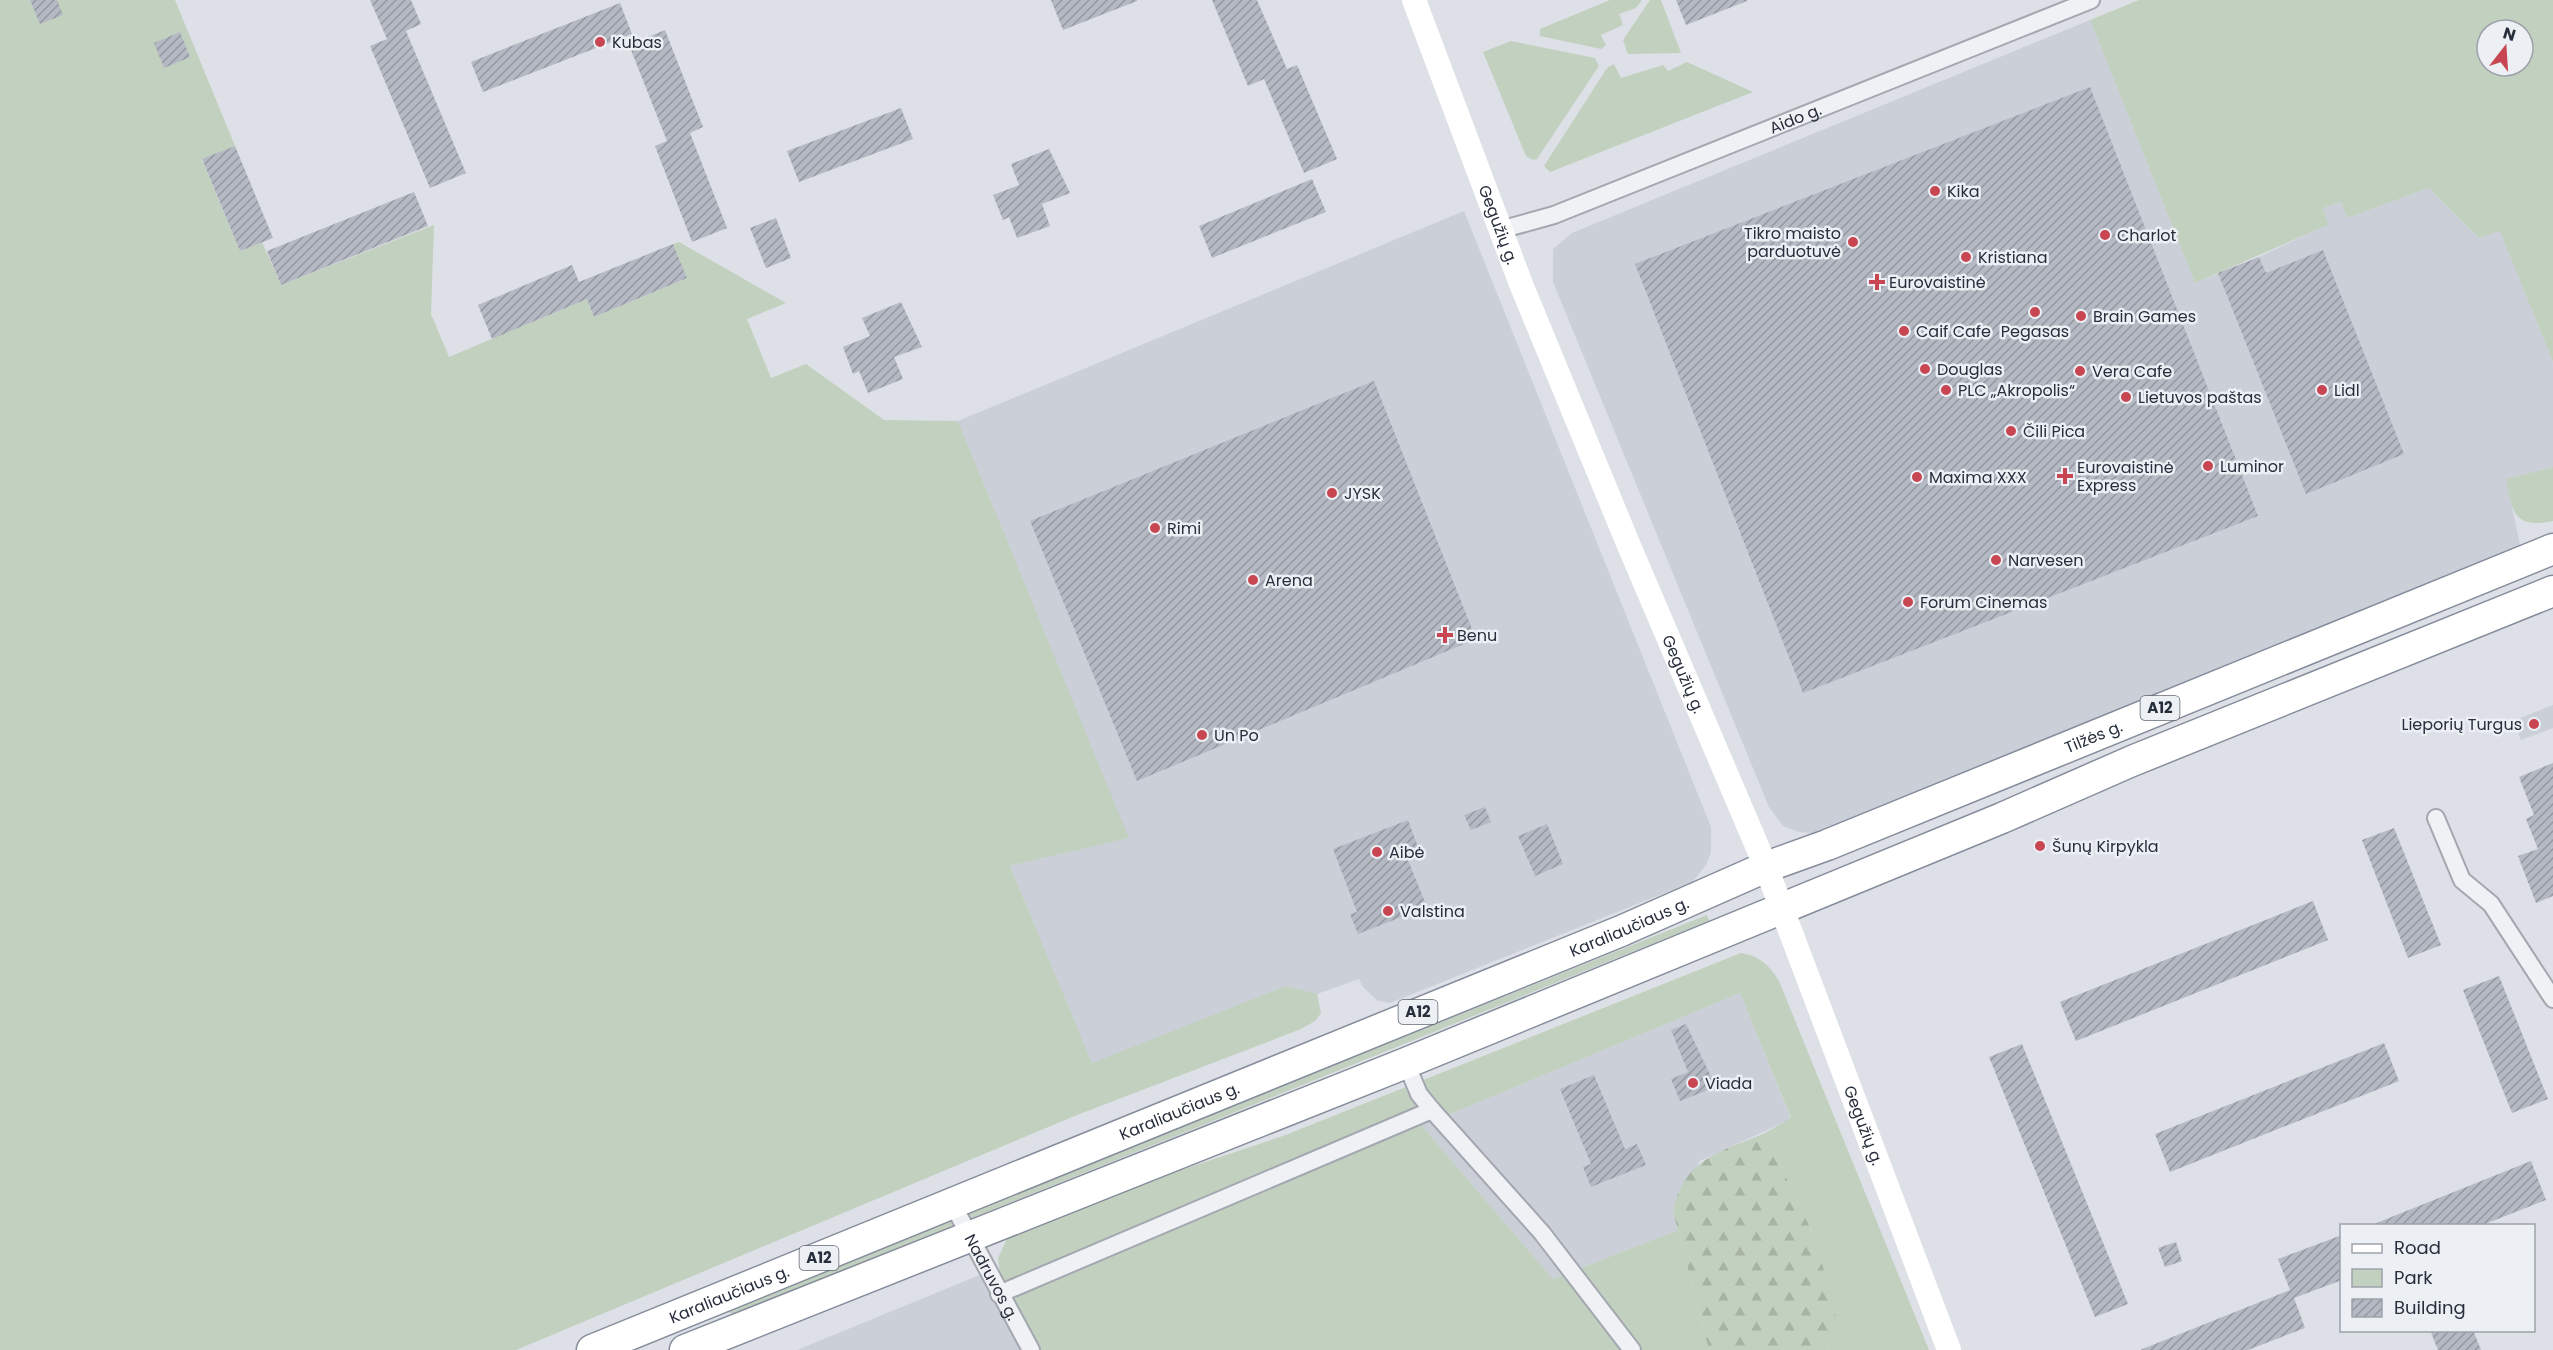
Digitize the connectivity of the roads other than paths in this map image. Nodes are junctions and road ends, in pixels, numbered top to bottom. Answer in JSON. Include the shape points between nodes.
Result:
{"nodes":[{"id":1,"x":1414,"y":0,"type":"edge"},
{"id":2,"x":2091,"y":0,"type":"edge"},
{"id":3,"x":1500,"y":230,"type":"junction"},
{"id":4,"x":2553,"y":549,"type":"edge"},
{"id":5,"x":2553,"y":591,"type":"edge"},
{"id":6,"x":2436,"y":818,"type":"dead end"},
{"id":7,"x":1766,"y":867,"type":"junction"},
{"id":8,"x":1782,"y":908,"type":"junction"},
{"id":9,"x":2553,"y":999,"type":"edge"},
{"id":10,"x":1406,"y":1063,"type":"junction"},
{"id":11,"x":1432,"y":1110,"type":"junction"},
{"id":12,"x":951,"y":1203,"type":"junction"},
{"id":13,"x":969,"y":1236,"type":"junction"},
{"id":14,"x":999,"y":1294,"type":"junction"},
{"id":15,"x":592,"y":1350,"type":"edge"},
{"id":16,"x":685,"y":1350,"type":"edge"},
{"id":17,"x":1031,"y":1350,"type":"edge"},
{"id":18,"x":1632,"y":1350,"type":"edge"},
{"id":19,"x":1949,"y":1350,"type":"edge"}],
"edges":[{"from":1,"to":3,"type":"main road","name":"Gegužių g."},
{"from":2,"to":3,"type":"street","name":"Aido g.","via":[[1565,210]]},
{"from":3,"to":7,"type":"main road","name":"Gegužių g.","via":[[1627,542]]},
{"from":4,"to":7,"type":"highway","name":"Tilžės g.","number":"A12"},
{"from":5,"to":8,"type":"highway","number":"A12"},
{"from":6,"to":9,"type":"street","via":[[2462,880],[2491,904]]},
{"from":7,"to":8,"type":"main road","name":"Gegužių g."},
{"from":7,"to":12,"type":"highway","name":"Karaliaučiaus g.","number":"A12","via":[[1621,931]]},
{"from":8,"to":10,"type":"highway","name":"Karaliaučiaus g.","number":"A12"},
{"from":8,"to":19,"type":"main road","name":"Gegužių g."},
{"from":10,"to":11,"type":"street","via":[[1419,1094]]},
{"from":10,"to":13,"type":"highway","name":"Karaliaučiaus g.","number":"A12"},
{"from":11,"to":14,"type":"street"},
{"from":11,"to":18,"type":"street","via":[[1542,1233]]},
{"from":12,"to":13,"type":"street","name":"Nadruvos g."},
{"from":12,"to":15,"type":"highway","name":"Karaliaučiaus g.","number":"A12"},
{"from":13,"to":14,"type":"street","name":"Nadruvos g."},
{"from":13,"to":16,"type":"highway","name":"Karaliaučiaus g.","number":"A12"},
{"from":14,"to":17,"type":"street","name":"Nadruvos g."}]}
